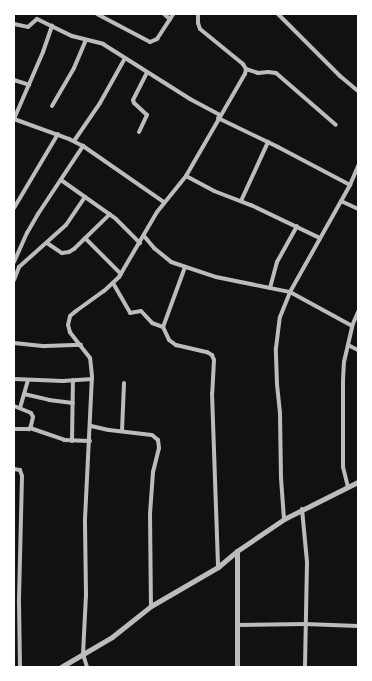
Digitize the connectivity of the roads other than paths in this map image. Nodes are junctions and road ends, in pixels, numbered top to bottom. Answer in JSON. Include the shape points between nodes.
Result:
{"nodes":[{"id":1,"x":97,"y":14,"type":"edge"},
{"id":2,"x":164,"y":14,"type":"edge"},
{"id":3,"x":173,"y":14,"type":"edge"},
{"id":4,"x":198,"y":14,"type":"edge"},
{"id":5,"x":278,"y":14,"type":"edge"},
{"id":6,"x":170,"y":19,"type":"junction"},
{"id":7,"x":14,"y":24,"type":"edge"},
{"id":8,"x":52,"y":26,"type":"junction"},
{"id":9,"x":86,"y":40,"type":"junction"},
{"id":10,"x":125,"y":58,"type":"junction"},
{"id":11,"x":246,"y":69,"type":"junction"},
{"id":12,"x":147,"y":72,"type":"junction"},
{"id":13,"x":14,"y":80,"type":"edge"},
{"id":14,"x":28,"y":85,"type":"junction"},
{"id":15,"x":358,"y":91,"type":"edge"},
{"id":16,"x":52,"y":106,"type":"dead end"},
{"id":17,"x":219,"y":117,"type":"junction"},
{"id":18,"x":14,"y":119,"type":"edge"},
{"id":19,"x":336,"y":125,"type":"dead end"},
{"id":20,"x":139,"y":132,"type":"dead end"},
{"id":21,"x":58,"y":134,"type":"junction"},
{"id":22,"x":74,"y":141,"type":"junction"},
{"id":23,"x":268,"y":142,"type":"junction"},
{"id":24,"x":83,"y":146,"type":"junction"},
{"id":25,"x":358,"y":166,"type":"edge"},
{"id":26,"x":186,"y":176,"type":"junction"},
{"id":27,"x":61,"y":180,"type":"junction"},
{"id":28,"x":350,"y":185,"type":"junction"},
{"id":29,"x":85,"y":197,"type":"junction"},
{"id":30,"x":241,"y":201,"type":"junction"},
{"id":31,"x":341,"y":201,"type":"junction"},
{"id":32,"x":164,"y":202,"type":"junction"},
{"id":33,"x":14,"y":208,"type":"edge"},
{"id":34,"x":358,"y":209,"type":"edge"},
{"id":35,"x":110,"y":214,"type":"junction"},
{"id":36,"x":297,"y":226,"type":"junction"},
{"id":37,"x":144,"y":236,"type":"junction"},
{"id":38,"x":85,"y":238,"type":"junction"},
{"id":39,"x":320,"y":238,"type":"junction"},
{"id":40,"x":47,"y":242,"type":"junction"},
{"id":41,"x":140,"y":243,"type":"junction"},
{"id":42,"x":16,"y":265,"type":"edge"},
{"id":43,"x":185,"y":267,"type":"junction"},
{"id":44,"x":121,"y":274,"type":"junction"},
{"id":45,"x":14,"y":280,"type":"edge"},
{"id":46,"x":114,"y":283,"type":"junction"},
{"id":47,"x":270,"y":288,"type":"junction"},
{"id":48,"x":290,"y":292,"type":"junction"},
{"id":49,"x":358,"y":312,"type":"edge"},
{"id":50,"x":352,"y":326,"type":"junction"},
{"id":51,"x":163,"y":328,"type":"junction"},
{"id":52,"x":14,"y":343,"type":"edge"},
{"id":53,"x":81,"y":345,"type":"junction"},
{"id":54,"x":348,"y":345,"type":"junction"},
{"id":55,"x":358,"y":350,"type":"edge"},
{"id":56,"x":14,"y":379,"type":"edge"},
{"id":57,"x":28,"y":380,"type":"junction"},
{"id":58,"x":73,"y":380,"type":"junction"},
{"id":59,"x":92,"y":380,"type":"junction"},
{"id":60,"x":124,"y":383,"type":"dead end"},
{"id":61,"x":24,"y":394,"type":"junction"},
{"id":62,"x":73,"y":403,"type":"junction"},
{"id":63,"x":14,"y":406,"type":"edge"},
{"id":64,"x":20,"y":408,"type":"junction"},
{"id":65,"x":91,"y":426,"type":"junction"},
{"id":66,"x":30,"y":428,"type":"junction"},
{"id":67,"x":14,"y":429,"type":"edge"},
{"id":68,"x":122,"y":431,"type":"junction"},
{"id":69,"x":90,"y":440,"type":"junction"},
{"id":70,"x":72,"y":441,"type":"junction"},
{"id":71,"x":14,"y":469,"type":"edge"},
{"id":72,"x":358,"y":482,"type":"edge"},
{"id":73,"x":348,"y":487,"type":"junction"},
{"id":74,"x":302,"y":508,"type":"junction"},
{"id":75,"x":284,"y":519,"type":"junction"},
{"id":76,"x":237,"y":551,"type":"junction"},
{"id":77,"x":218,"y":568,"type":"junction"},
{"id":78,"x":14,"y":573,"type":"edge"},
{"id":79,"x":19,"y":573,"type":"junction"},
{"id":80,"x":152,"y":606,"type":"junction"},
{"id":81,"x":305,"y":624,"type":"junction"},
{"id":82,"x":238,"y":625,"type":"junction"},
{"id":83,"x":358,"y":626,"type":"edge"},
{"id":84,"x":14,"y":646,"type":"edge"},
{"id":85,"x":19,"y":646,"type":"junction"},
{"id":86,"x":83,"y":654,"type":"junction"},
{"id":87,"x":20,"y":667,"type":"edge"},
{"id":88,"x":62,"y":667,"type":"edge"},
{"id":89,"x":87,"y":667,"type":"edge"},
{"id":90,"x":237,"y":667,"type":"edge"},
{"id":91,"x":305,"y":667,"type":"edge"}],
"edges":[{"from":1,"to":6,"type":"street","via":[[150,42],[157,39]]},
{"from":2,"to":6,"type":"street"},
{"from":3,"to":6,"type":"street"},
{"from":4,"to":11,"type":"street","via":[[200,29]]},
{"from":5,"to":15,"type":"street"},
{"from":7,"to":8,"type":"street","via":[[28,27],[37,19]]},
{"from":8,"to":9,"type":"street"},
{"from":8,"to":14,"type":"street","via":[[44,52]]},
{"from":9,"to":10,"type":"street","via":[[103,44]]},
{"from":9,"to":16,"type":"street","via":[[74,68]]},
{"from":10,"to":12,"type":"street"},
{"from":10,"to":22,"type":"street","via":[[100,103]]},
{"from":11,"to":17,"type":"street","via":[[242,81]]},
{"from":11,"to":19,"type":"street","via":[[258,73],[276,73]]},
{"from":12,"to":17,"type":"street"},
{"from":12,"to":20,"type":"street","via":[[133,100],[147,115]]},
{"from":13,"to":14,"type":"street"},
{"from":14,"to":18,"type":"street"},
{"from":17,"to":23,"type":"street"},
{"from":17,"to":26,"type":"street"},
{"from":18,"to":21,"type":"street"},
{"from":21,"to":22,"type":"street"},
{"from":21,"to":33,"type":"street"},
{"from":22,"to":24,"type":"street"},
{"from":23,"to":28,"type":"street"},
{"from":23,"to":30,"type":"street"},
{"from":24,"to":27,"type":"street"},
{"from":24,"to":32,"type":"street"},
{"from":25,"to":28,"type":"street"},
{"from":26,"to":30,"type":"street","via":[[214,192]]},
{"from":26,"to":32,"type":"street"},
{"from":27,"to":29,"type":"street"},
{"from":27,"to":42,"type":"street","via":[[27,233]]},
{"from":28,"to":31,"type":"street"},
{"from":29,"to":35,"type":"street"},
{"from":29,"to":40,"type":"street","via":[[66,225]]},
{"from":30,"to":36,"type":"street"},
{"from":31,"to":34,"type":"street"},
{"from":31,"to":39,"type":"street"},
{"from":32,"to":37,"type":"street"},
{"from":35,"to":38,"type":"street"},
{"from":35,"to":41,"type":"street"},
{"from":36,"to":39,"type":"street"},
{"from":36,"to":47,"type":"street","via":[[277,262]]},
{"from":37,"to":41,"type":"street"},
{"from":37,"to":43,"type":"street","via":[[162,256]]},
{"from":38,"to":40,"type":"street","via":[[74,249],[65,253]]},
{"from":38,"to":44,"type":"street"},
{"from":39,"to":48,"type":"street"},
{"from":40,"to":42,"type":"street"},
{"from":41,"to":44,"type":"street"},
{"from":42,"to":45,"type":"street"},
{"from":43,"to":47,"type":"street","via":[[216,278]]},
{"from":43,"to":51,"type":"street"},
{"from":44,"to":46,"type":"street"},
{"from":46,"to":51,"type":"street","via":[[130,313],[141,311],[152,323]]},
{"from":46,"to":53,"type":"street","via":[[70,316],[70,332]]},
{"from":47,"to":48,"type":"street"},
{"from":48,"to":50,"type":"street"},
{"from":48,"to":75,"type":"street","via":[[280,317],[276,348]]},
{"from":49,"to":50,"type":"street"},
{"from":50,"to":54,"type":"street"},
{"from":51,"to":77,"type":"street","via":[[169,340],[176,345],[207,352],[214,360],[212,393]]},
{"from":52,"to":53,"type":"street","via":[[45,346]]},
{"from":53,"to":59,"type":"street","via":[[90,358]]},
{"from":54,"to":55,"type":"street"},
{"from":54,"to":73,"type":"street","via":[[343,380],[343,467]]},
{"from":56,"to":57,"type":"street"},
{"from":57,"to":58,"type":"street"},
{"from":57,"to":61,"type":"street"},
{"from":58,"to":59,"type":"street"},
{"from":58,"to":62,"type":"street"},
{"from":59,"to":65,"type":"street"},
{"from":60,"to":68,"type":"street"},
{"from":61,"to":62,"type":"street"},
{"from":61,"to":64,"type":"street"},
{"from":62,"to":70,"type":"street"},
{"from":63,"to":64,"type":"street"},
{"from":64,"to":66,"type":"street","via":[[32,414]]},
{"from":65,"to":68,"type":"street"},
{"from":65,"to":69,"type":"street"},
{"from":66,"to":67,"type":"street"},
{"from":66,"to":70,"type":"street"},
{"from":68,"to":80,"type":"street","via":[[152,435],[158,440],[150,514]]},
{"from":69,"to":70,"type":"street"},
{"from":69,"to":86,"type":"street","via":[[86,492]]},
{"from":71,"to":79,"type":"street","via":[[20,470],[22,476]]},
{"from":72,"to":73,"type":"street"},
{"from":73,"to":74,"type":"street"},
{"from":74,"to":75,"type":"street"},
{"from":74,"to":81,"type":"street","via":[[307,562]]},
{"from":75,"to":76,"type":"street"},
{"from":76,"to":77,"type":"street"},
{"from":76,"to":82,"type":"street"},
{"from":77,"to":80,"type":"street"},
{"from":78,"to":79,"type":"street"},
{"from":79,"to":85,"type":"street"},
{"from":80,"to":86,"type":"street","via":[[112,637]]},
{"from":81,"to":82,"type":"street"},
{"from":81,"to":83,"type":"street"},
{"from":81,"to":91,"type":"street"},
{"from":82,"to":90,"type":"street"},
{"from":84,"to":85,"type":"street"},
{"from":85,"to":87,"type":"street"},
{"from":86,"to":88,"type":"street"},
{"from":86,"to":89,"type":"street"}]}
